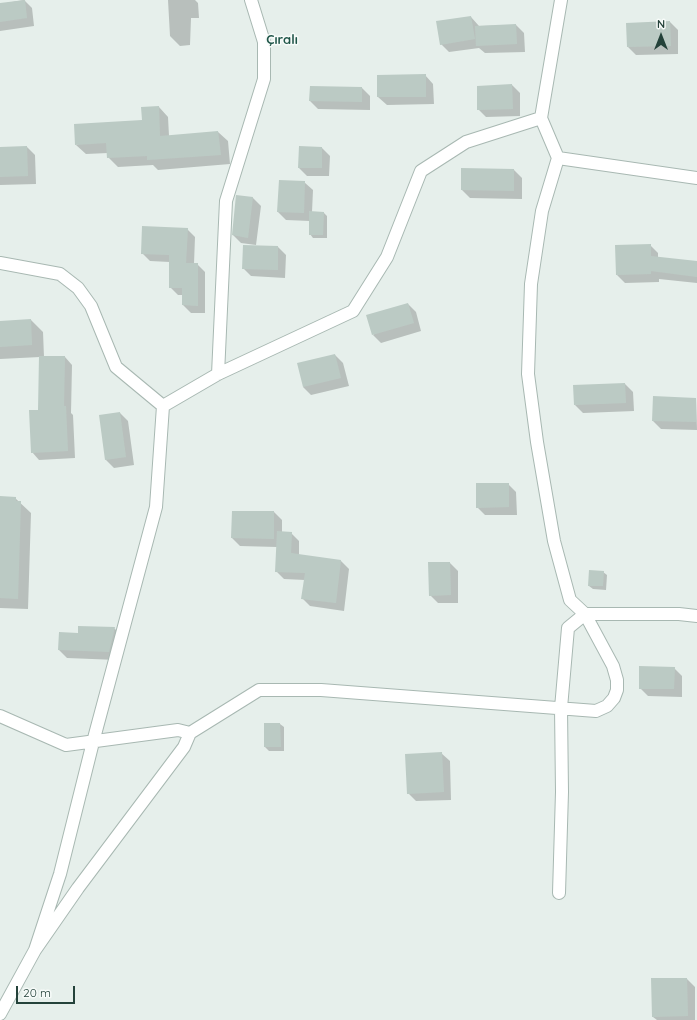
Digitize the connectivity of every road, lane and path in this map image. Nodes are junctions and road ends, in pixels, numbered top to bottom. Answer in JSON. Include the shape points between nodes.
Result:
{"nodes":[{"id":1,"x":251,"y":0,"type":"edge"},
{"id":2,"x":561,"y":0,"type":"edge"},
{"id":3,"x":541,"y":118,"type":"junction"},
{"id":4,"x":558,"y":158,"type":"junction"},
{"id":5,"x":697,"y":178,"type":"edge"},
{"id":6,"x":0,"y":263,"type":"edge"},
{"id":7,"x":218,"y":374,"type":"junction"},
{"id":8,"x":163,"y":406,"type":"junction"},
{"id":9,"x":585,"y":614,"type":"junction"},
{"id":10,"x":697,"y":616,"type":"edge"},
{"id":11,"x":561,"y":708,"type":"junction"},
{"id":12,"x":0,"y":716,"type":"edge"},
{"id":13,"x":190,"y":733,"type":"junction"},
{"id":14,"x":92,"y":742,"type":"junction"},
{"id":15,"x":559,"y":893,"type":"dead end"},
{"id":16,"x":36,"y":950,"type":"junction"},
{"id":17,"x":0,"y":1014,"type":"edge"}],
"edges":[{"from":1,"to":7,"type":"street","via":[[264,42],[264,79],[226,201]]},
{"from":2,"to":3,"type":"street"},
{"from":3,"to":4,"type":"street"},
{"from":3,"to":7,"type":"street","via":[[466,142],[421,171],[387,257],[353,310]]},
{"from":4,"to":5,"type":"street"},
{"from":4,"to":9,"type":"street","via":[[542,211],[531,284],[528,374],[554,541],[570,600]]},
{"from":6,"to":8,"type":"street","via":[[60,274],[78,288],[91,306],[116,367]]},
{"from":7,"to":8,"type":"street"},
{"from":8,"to":14,"type":"street","via":[[156,507]]},
{"from":9,"to":10,"type":"street"},
{"from":9,"to":11,"type":"street","via":[[568,628]]},
{"from":9,"to":11,"type":"street","via":[[613,666],[617,690],[607,706],[596,711]]},
{"from":11,"to":13,"type":"street","via":[[321,690],[259,690]]},
{"from":11,"to":15,"type":"street"},
{"from":12,"to":14,"type":"street","via":[[66,744]]},
{"from":13,"to":14,"type":"street","via":[[178,730]]},
{"from":13,"to":16,"type":"street","via":[[184,747],[78,888]]},
{"from":14,"to":16,"type":"street","via":[[60,874]]},
{"from":16,"to":17,"type":"street"}]}
